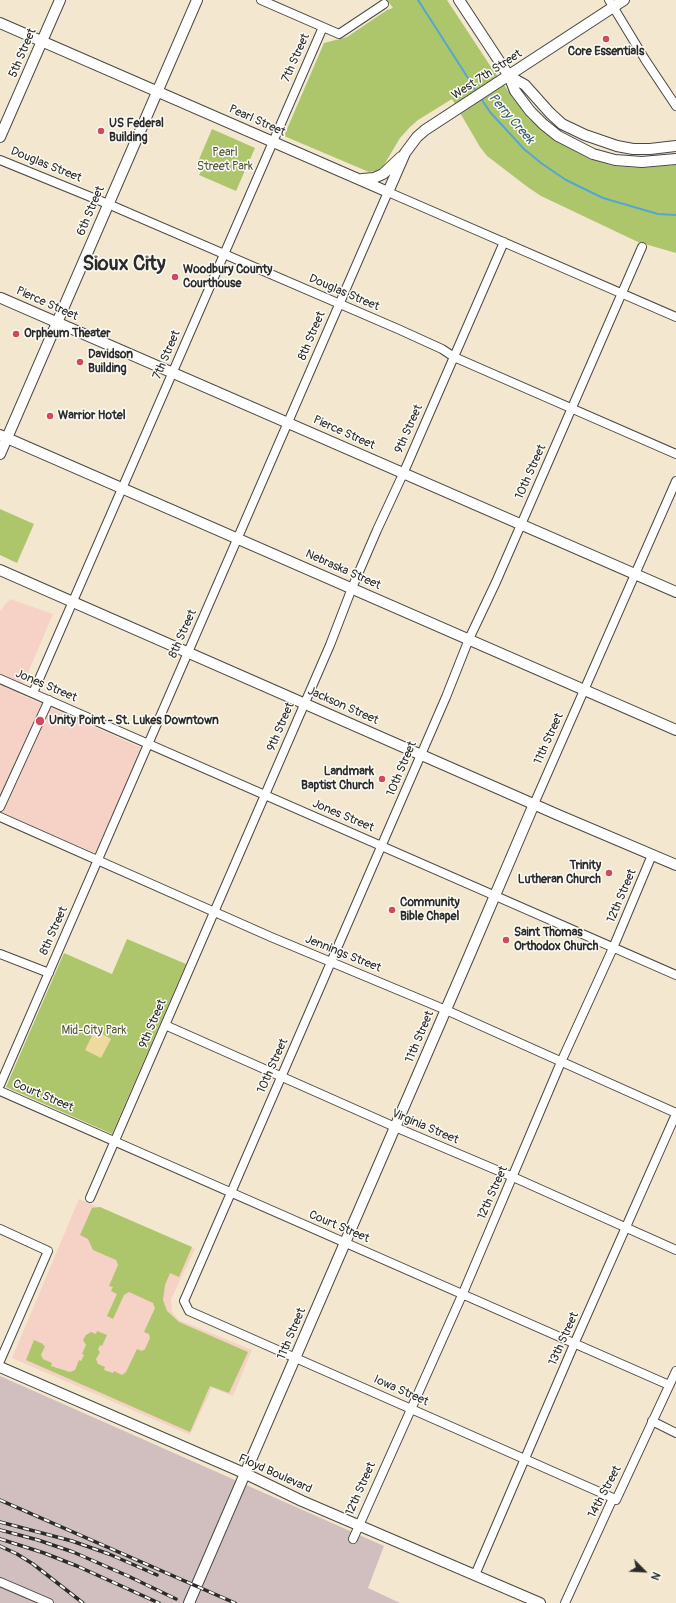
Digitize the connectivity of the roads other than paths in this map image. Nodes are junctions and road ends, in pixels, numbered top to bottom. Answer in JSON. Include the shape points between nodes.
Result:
{"nodes":[{"id":1,"x":60,"y":0,"type":"edge"},
{"id":2,"x":197,"y":0,"type":"edge"},
{"id":3,"x":261,"y":0,"type":"edge"},
{"id":4,"x":459,"y":0,"type":"edge"},
{"id":5,"x":624,"y":0,"type":"edge"},
{"id":6,"x":384,"y":4,"type":"dead end"},
{"id":7,"x":611,"y":4,"type":"edge"},
{"id":8,"x":0,"y":23,"type":"edge"},
{"id":9,"x":322,"y":27,"type":"junction"},
{"id":10,"x":42,"y":41,"type":"junction"},
{"id":11,"x":509,"y":76,"type":"junction"},
{"id":12,"x":157,"y":91,"type":"junction"},
{"id":13,"x":676,"y":106,"type":"edge"},
{"id":14,"x":0,"y":138,"type":"edge"},
{"id":15,"x":272,"y":142,"type":"junction"},
{"id":16,"x":676,"y":146,"type":"edge"},
{"id":17,"x":405,"y":153,"type":"junction"},
{"id":18,"x":676,"y":159,"type":"edge"},
{"id":19,"x":0,"y":160,"type":"edge"},
{"id":20,"x":360,"y":179,"type":"junction"},
{"id":21,"x":388,"y":192,"type":"junction"},
{"id":22,"x":108,"y":204,"type":"junction"},
{"id":23,"x":504,"y":242,"type":"junction"},
{"id":24,"x":642,"y":247,"type":"dead end"},
{"id":25,"x":224,"y":254,"type":"junction"},
{"id":26,"x":622,"y":294,"type":"junction"},
{"id":27,"x":1,"y":298,"type":"dead end"},
{"id":28,"x":339,"y":304,"type":"junction"},
{"id":29,"x":676,"y":317,"type":"edge"},
{"id":30,"x":57,"y":322,"type":"junction"},
{"id":31,"x":454,"y":357,"type":"junction"},
{"id":32,"x":172,"y":373,"type":"junction"},
{"id":33,"x":572,"y":409,"type":"junction"},
{"id":34,"x":288,"y":423,"type":"junction"},
{"id":35,"x":4,"y":436,"type":"edge"},
{"id":36,"x":0,"y":454,"type":"edge"},
{"id":37,"x":676,"y":454,"type":"edge"},
{"id":38,"x":403,"y":474,"type":"junction"},
{"id":39,"x":676,"y":481,"type":"edge"},
{"id":40,"x":122,"y":487,"type":"junction"},
{"id":41,"x":521,"y":524,"type":"junction"},
{"id":42,"x":238,"y":538,"type":"junction"},
{"id":43,"x":0,"y":570,"type":"edge"},
{"id":44,"x":635,"y":574,"type":"junction"},
{"id":45,"x":352,"y":588,"type":"junction"},
{"id":46,"x":676,"y":592,"type":"edge"},
{"id":47,"x":72,"y":602,"type":"junction"},
{"id":48,"x":469,"y":639,"type":"junction"},
{"id":49,"x":188,"y":653,"type":"junction"},
{"id":50,"x":0,"y":679,"type":"edge"},
{"id":51,"x":585,"y":690,"type":"junction"},
{"id":52,"x":33,"y":693,"type":"junction"},
{"id":53,"x":49,"y":700,"type":"junction"},
{"id":54,"x":304,"y":704,"type":"junction"},
{"id":55,"x":676,"y":730,"type":"edge"},
{"id":56,"x":148,"y":744,"type":"junction"},
{"id":57,"x":421,"y":754,"type":"junction"},
{"id":58,"x":264,"y":796,"type":"junction"},
{"id":59,"x":534,"y":804,"type":"junction"},
{"id":60,"x":0,"y":807,"type":"edge"},
{"id":61,"x":0,"y":817,"type":"edge"},
{"id":62,"x":382,"y":846,"type":"junction"},
{"id":63,"x":652,"y":855,"type":"junction"},
{"id":64,"x":98,"y":860,"type":"junction"},
{"id":65,"x":676,"y":865,"type":"edge"},
{"id":66,"x":495,"y":896,"type":"junction"},
{"id":67,"x":214,"y":911,"type":"junction"},
{"id":68,"x":613,"y":948,"type":"junction"},
{"id":69,"x":0,"y":954,"type":"edge"},
{"id":70,"x":331,"y":962,"type":"junction"},
{"id":71,"x":49,"y":973,"type":"junction"},
{"id":72,"x":676,"y":976,"type":"edge"},
{"id":73,"x":446,"y":1010,"type":"junction"},
{"id":74,"x":165,"y":1025,"type":"junction"},
{"id":75,"x":561,"y":1062,"type":"junction"},
{"id":76,"x":281,"y":1076,"type":"junction"},
{"id":77,"x":0,"y":1085,"type":"edge"},
{"id":78,"x":0,"y":1091,"type":"edge"},
{"id":79,"x":676,"y":1114,"type":"edge"},
{"id":80,"x":395,"y":1127,"type":"junction"},
{"id":81,"x":115,"y":1141,"type":"junction"},
{"id":82,"x":513,"y":1176,"type":"junction"},
{"id":83,"x":231,"y":1193,"type":"junction"},
{"id":84,"x":90,"y":1198,"type":"dead end"},
{"id":85,"x":626,"y":1228,"type":"junction"},
{"id":86,"x":0,"y":1229,"type":"edge"},
{"id":87,"x":344,"y":1243,"type":"junction"},
{"id":88,"x":676,"y":1250,"type":"edge"},
{"id":89,"x":463,"y":1293,"type":"junction"},
{"id":90,"x":184,"y":1301,"type":"joint"},
{"id":91,"x":575,"y":1342,"type":"junction"},
{"id":92,"x":296,"y":1359,"type":"junction"},
{"id":93,"x":0,"y":1361,"type":"edge"},
{"id":94,"x":0,"y":1367,"type":"edge"},
{"id":95,"x":676,"y":1371,"type":"edge"},
{"id":96,"x":670,"y":1384,"type":"junction"},
{"id":97,"x":411,"y":1408,"type":"junction"},
{"id":98,"x":652,"y":1421,"type":"junction"},
{"id":99,"x":676,"y":1433,"type":"edge"},
{"id":100,"x":525,"y":1459,"type":"junction"},
{"id":101,"x":244,"y":1474,"type":"junction"},
{"id":102,"x":613,"y":1498,"type":"junction"},
{"id":103,"x":359,"y":1524,"type":"junction"},
{"id":104,"x":353,"y":1539,"type":"dead end"},
{"id":105,"x":475,"y":1575,"type":"junction"},
{"id":106,"x":0,"y":1582,"type":"edge"},
{"id":107,"x":49,"y":1603,"type":"edge"},
{"id":108,"x":188,"y":1603,"type":"edge"},
{"id":109,"x":540,"y":1603,"type":"edge"},
{"id":110,"x":565,"y":1603,"type":"edge"}],
"edges":[{"from":1,"to":10,"type":"main road","name":"5th Street"},
{"from":2,"to":12,"type":"main road","name":"6th Street"},
{"from":3,"to":9,"type":"street"},
{"from":4,"to":11,"type":"main road"},
{"from":5,"to":7,"type":"main road","name":"West 7th Street"},
{"from":6,"to":9,"type":"street","via":[[339,34]]},
{"from":7,"to":11,"type":"main road","name":"West 7th Street"},
{"from":7,"to":13,"type":"street"},
{"from":8,"to":10,"type":"main road","name":"Pearl Street"},
{"from":9,"to":15,"type":"street","name":"7th Street"},
{"from":10,"to":12,"type":"main road","name":"Pearl Street"},
{"from":10,"to":14,"type":"main road","name":"5th Street"},
{"from":11,"to":16,"type":"main road","via":[[525,84],[562,124],[585,135],[633,149]]},
{"from":11,"to":17,"type":"main road","name":"West 7th Street","via":[[417,137]]},
{"from":11,"to":18,"type":"main road","via":[[515,91],[530,111],[542,124],[571,144],[615,160],[642,162]]},
{"from":12,"to":15,"type":"main road","name":"Pearl Street"},
{"from":12,"to":22,"type":"main road","name":"6th Street"},
{"from":15,"to":20,"type":"main road","name":"Pearl Street"},
{"from":15,"to":25,"type":"street","name":"7th Street"},
{"from":17,"to":20,"type":"main road","via":[[384,174]]},
{"from":17,"to":21,"type":"main road","name":"West 7th Street"},
{"from":19,"to":22,"type":"street","name":"Douglas Street"},
{"from":20,"to":21,"type":"main road","name":"Pearl Street"},
{"from":21,"to":23,"type":"street","name":"Pearl Street"},
{"from":21,"to":28,"type":"street","name":"8th Street"},
{"from":22,"to":25,"type":"street","name":"Douglas Street"},
{"from":22,"to":30,"type":"main road","name":"6th Street"},
{"from":23,"to":26,"type":"street","name":"Pearl Street"},
{"from":23,"to":31,"type":"street","name":"9th Street"},
{"from":24,"to":26,"type":"street","name":"10th Street"},
{"from":25,"to":28,"type":"street","name":"Douglas Street"},
{"from":25,"to":32,"type":"street","name":"7th Street"},
{"from":26,"to":29,"type":"street","name":"Pearl Street"},
{"from":26,"to":33,"type":"street","name":"10th Street"},
{"from":27,"to":30,"type":"main road","name":"Pierce Street"},
{"from":28,"to":31,"type":"street","name":"Douglas Street","via":[[442,349]]},
{"from":28,"to":34,"type":"street","name":"8th Street"},
{"from":30,"to":32,"type":"main road","name":"Pierce Street"},
{"from":30,"to":35,"type":"main road","name":"6th Street"},
{"from":31,"to":33,"type":"street","name":"Douglas Street"},
{"from":31,"to":38,"type":"street","name":"9th Street"},
{"from":32,"to":34,"type":"main road","name":"Pierce Street"},
{"from":32,"to":40,"type":"street","name":"7th Street"},
{"from":33,"to":37,"type":"street","name":"Douglas Street"},
{"from":33,"to":41,"type":"street","name":"10th Street"},
{"from":34,"to":38,"type":"main road","name":"Pierce Street"},
{"from":34,"to":42,"type":"street","name":"8th Street"},
{"from":35,"to":36,"type":"main road","name":"6th Street"},
{"from":35,"to":40,"type":"main road","name":"Nebraska Street"},
{"from":38,"to":41,"type":"main road","name":"Pierce Street"},
{"from":38,"to":45,"type":"street","name":"9th Street"},
{"from":39,"to":44,"type":"street","name":"11th Street"},
{"from":40,"to":42,"type":"main road","name":"Nebraska Street"},
{"from":40,"to":47,"type":"street","name":"7th Street"},
{"from":41,"to":44,"type":"main road","name":"Pierce Street"},
{"from":41,"to":48,"type":"street","name":"10th Street"},
{"from":42,"to":45,"type":"main road","name":"Nebraska Street"},
{"from":42,"to":49,"type":"street","name":"8th Street"},
{"from":43,"to":47,"type":"main road","name":"Jackson Street"},
{"from":44,"to":46,"type":"main road","name":"Pierce Street"},
{"from":44,"to":51,"type":"street","name":"11th Street"},
{"from":45,"to":48,"type":"main road","name":"Nebraska Street"},
{"from":45,"to":54,"type":"street","name":"9th Street"},
{"from":47,"to":49,"type":"main road","name":"Jackson Street"},
{"from":47,"to":52,"type":"street","name":"7th Street"},
{"from":48,"to":51,"type":"main road","name":"Nebraska Street"},
{"from":48,"to":57,"type":"street","name":"10th Street"},
{"from":49,"to":54,"type":"main road","name":"Jackson Street"},
{"from":49,"to":56,"type":"street","name":"8th Street"},
{"from":50,"to":52,"type":"street","name":"Jones Street"},
{"from":51,"to":55,"type":"main road","name":"Nebraska Street"},
{"from":51,"to":59,"type":"street","name":"11th Street"},
{"from":52,"to":53,"type":"street","name":"Jones Street"},
{"from":53,"to":56,"type":"street","name":"Jones Street"},
{"from":53,"to":60,"type":"street"},
{"from":54,"to":57,"type":"main road","name":"Jackson Street"},
{"from":54,"to":58,"type":"street","name":"9th Street"},
{"from":56,"to":58,"type":"street","name":"Jones Street"},
{"from":56,"to":64,"type":"street","name":"8th Street"},
{"from":57,"to":59,"type":"main road","name":"Jackson Street"},
{"from":57,"to":62,"type":"street","name":"10th Street"},
{"from":58,"to":62,"type":"street","name":"Jones Street"},
{"from":58,"to":67,"type":"street","name":"9th Street"},
{"from":59,"to":63,"type":"main road","name":"Jackson Street"},
{"from":59,"to":66,"type":"main road","name":"11th Street"},
{"from":61,"to":64,"type":"street","name":"Jennings Street"},
{"from":62,"to":66,"type":"street","name":"Jones Street"},
{"from":62,"to":70,"type":"street","name":"10th Street"},
{"from":63,"to":65,"type":"main road","name":"Jackson Street"},
{"from":63,"to":68,"type":"street","name":"12th Street"},
{"from":64,"to":67,"type":"street","name":"Jennings Street"},
{"from":64,"to":71,"type":"street","name":"8th Street"},
{"from":66,"to":68,"type":"street","name":"Jones Street"},
{"from":66,"to":73,"type":"main road","name":"11th Street"},
{"from":67,"to":70,"type":"street","name":"Jennings Street"},
{"from":67,"to":74,"type":"street","name":"9th Street"},
{"from":68,"to":72,"type":"street","name":"Jones Street"},
{"from":68,"to":75,"type":"street","name":"12th Street"},
{"from":69,"to":71,"type":"street"},
{"from":70,"to":73,"type":"street","name":"Jennings Street"},
{"from":70,"to":76,"type":"street","name":"10th Street"},
{"from":71,"to":77,"type":"street","name":"8th Street"},
{"from":73,"to":75,"type":"street","name":"Jennings Street"},
{"from":73,"to":80,"type":"main road","name":"11th Street"},
{"from":74,"to":76,"type":"street","name":"Virginia Street"},
{"from":74,"to":81,"type":"street","name":"9th Street"},
{"from":75,"to":79,"type":"street","name":"Jennings Street"},
{"from":75,"to":82,"type":"street","name":"12th Street"},
{"from":76,"to":80,"type":"street","name":"Virginia Street"},
{"from":76,"to":83,"type":"street","name":"10th Street"},
{"from":78,"to":81,"type":"street","name":"Court Street"},
{"from":79,"to":85,"type":"street","name":"13th Street"},
{"from":80,"to":82,"type":"street","name":"Virginia Street"},
{"from":80,"to":87,"type":"main road","name":"11th Street"},
{"from":81,"to":83,"type":"street","name":"Court Street"},
{"from":81,"to":84,"type":"street","name":"9th Street"},
{"from":82,"to":85,"type":"street","name":"Virginia Street"},
{"from":82,"to":89,"type":"street","name":"12th Street"},
{"from":83,"to":87,"type":"street","name":"Court Street"},
{"from":83,"to":90,"type":"street","name":"10th Street"},
{"from":85,"to":88,"type":"street","name":"Virginia Street"},
{"from":85,"to":91,"type":"street","name":"13th Street"},
{"from":86,"to":93,"type":"street","via":[[48,1251]]},
{"from":87,"to":89,"type":"street","name":"Court Street"},
{"from":87,"to":92,"type":"main road","name":"11th Street"},
{"from":89,"to":91,"type":"street","name":"Court Street"},
{"from":89,"to":97,"type":"street","name":"12th Street"},
{"from":90,"to":92,"type":"street","name":"Iowa Street","via":[[189,1311]]},
{"from":91,"to":96,"type":"street","name":"Court Street"},
{"from":91,"to":100,"type":"street","name":"13th Street"},
{"from":92,"to":97,"type":"street","name":"Iowa Street"},
{"from":92,"to":101,"type":"main road","name":"11th Street"},
{"from":94,"to":101,"type":"main road","name":"Floyd Boulevard"},
{"from":95,"to":96,"type":"street","name":"14th Street"},
{"from":96,"to":98,"type":"street","name":"14th Street"},
{"from":97,"to":100,"type":"street","name":"Iowa Street"},
{"from":97,"to":103,"type":"street","name":"12th Street"},
{"from":98,"to":99,"type":"street"},
{"from":98,"to":102,"type":"street","name":"14th Street","via":[[616,1500]]},
{"from":100,"to":102,"type":"street","name":"Iowa Street"},
{"from":100,"to":105,"type":"street","name":"13th Street"},
{"from":101,"to":103,"type":"main road","name":"Floyd Boulevard"},
{"from":101,"to":108,"type":"main road","name":"11th Street"},
{"from":102,"to":110,"type":"street","name":"14th Street"},
{"from":103,"to":104,"type":"street","name":"12th Street"},
{"from":103,"to":105,"type":"main road","name":"Floyd Boulevard"},
{"from":105,"to":109,"type":"main road","name":"Floyd Boulevard"},
{"from":106,"to":107,"type":"street"}]}
